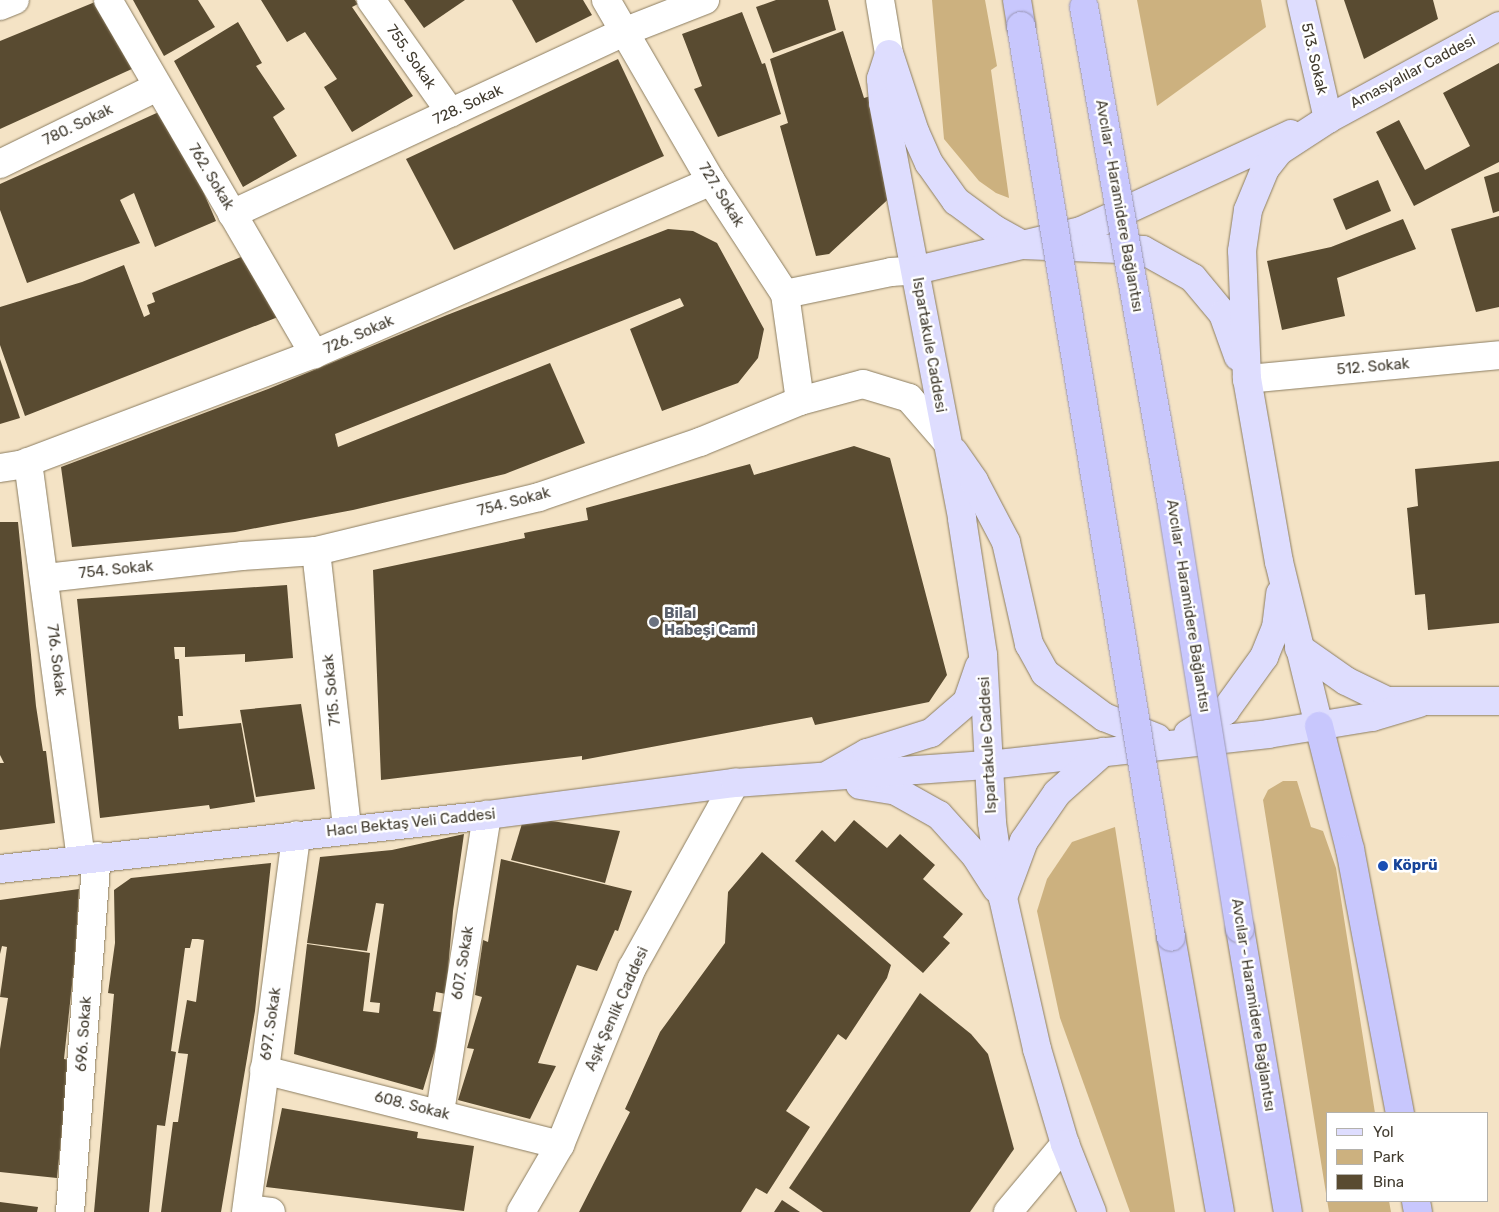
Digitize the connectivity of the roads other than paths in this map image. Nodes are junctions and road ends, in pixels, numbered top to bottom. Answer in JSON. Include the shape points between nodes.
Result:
{"nodes":[{"id":1,"x":15,"y":0,"type":"edge"},
{"id":2,"x":108,"y":0,"type":"edge"},
{"id":3,"x":371,"y":0,"type":"edge"},
{"id":4,"x":606,"y":0,"type":"edge"},
{"id":5,"x":706,"y":0,"type":"edge"},
{"id":6,"x":880,"y":0,"type":"edge"},
{"id":7,"x":1301,"y":0,"type":"edge"},
{"id":8,"x":1083,"y":3,"type":"edge"},
{"id":9,"x":0,"y":6,"type":"edge"},
{"id":10,"x":1019,"y":13,"type":"edge"},
{"id":11,"x":1499,"y":26,"type":"edge"},
{"id":12,"x":626,"y":31,"type":"junction"},
{"id":13,"x":889,"y":54,"type":"junction"},
{"id":14,"x":157,"y":87,"type":"junction"},
{"id":15,"x":451,"y":113,"type":"junction"},
{"id":16,"x":1328,"y":119,"type":"junction"},
{"id":17,"x":0,"y":164,"type":"edge"},
{"id":18,"x":711,"y":181,"type":"junction"},
{"id":19,"x":232,"y":214,"type":"junction"},
{"id":20,"x":1023,"y":245,"type":"junction"},
{"id":21,"x":917,"y":270,"type":"junction"},
{"id":22,"x":785,"y":294,"type":"junction"},
{"id":23,"x":314,"y":354,"type":"junction"},
{"id":24,"x":1499,"y":355,"type":"edge"},
{"id":25,"x":1246,"y":379,"type":"junction"},
{"id":26,"x":800,"y":401,"type":"junction"},
{"id":27,"x":947,"y":442,"type":"junction"},
{"id":28,"x":28,"y":462,"type":"junction"},
{"id":29,"x":0,"y":468,"type":"edge"},
{"id":30,"x":316,"y":551,"type":"junction"},
{"id":31,"x":1279,"y":562,"type":"junction"},
{"id":32,"x":46,"y":578,"type":"junction"},
{"id":33,"x":1299,"y":648,"type":"junction"},
{"id":34,"x":983,"y":655,"type":"junction"},
{"id":35,"x":1499,"y":701,"type":"edge"},
{"id":36,"x":1419,"y":703,"type":"junction"},
{"id":37,"x":1319,"y":726,"type":"junction"},
{"id":38,"x":1172,"y":744,"type":"junction"},
{"id":39,"x":1103,"y":752,"type":"junction"},
{"id":40,"x":989,"y":765,"type":"junction"},
{"id":41,"x":822,"y":778,"type":"junction"},
{"id":42,"x":735,"y":783,"type":"junction"},
{"id":43,"x":487,"y":815,"type":"junction"},
{"id":44,"x":347,"y":829,"type":"junction"},
{"id":45,"x":296,"y":835,"type":"junction"},
{"id":46,"x":89,"y":857,"type":"junction"},
{"id":47,"x":0,"y":869,"type":"edge"},
{"id":48,"x":1003,"y":898,"type":"junction"},
{"id":49,"x":264,"y":1070,"type":"junction"},
{"id":50,"x":440,"y":1112,"type":"junction"},
{"id":51,"x":1400,"y":1112,"type":"edge"},
{"id":52,"x":1065,"y":1144,"type":"junction"},
{"id":53,"x":560,"y":1145,"type":"junction"},
{"id":54,"x":255,"y":1211,"type":"edge"},
{"id":55,"x":70,"y":1212,"type":"edge"},
{"id":56,"x":522,"y":1212,"type":"edge"},
{"id":57,"x":1008,"y":1212,"type":"edge"},
{"id":58,"x":1092,"y":1212,"type":"edge"},
{"id":59,"x":1220,"y":1212,"type":"edge"},
{"id":60,"x":1288,"y":1212,"type":"edge"}],
"edges":[{"from":1,"to":9,"type":"street"},
{"from":2,"to":14,"type":"street","name":"762. Sokak"},
{"from":3,"to":15,"type":"street","name":"755. Sokak"},
{"from":4,"to":12,"type":"street","name":"727. Sokak"},
{"from":5,"to":12,"type":"street","name":"728. Sokak"},
{"from":6,"to":13,"type":"street"},
{"from":7,"to":16,"type":"main road","name":"513. Sokak"},
{"from":8,"to":60,"type":"highway","name":"Avcılar - Haramidere Bağlantısı","bridge":true,"via":[[1172,505]]},
{"from":10,"to":59,"type":"highway","bridge":true,"via":[[1171,937]]},
{"from":11,"to":16,"type":"main road","name":"Amasyalılar Caddesi"},
{"from":12,"to":15,"type":"street","name":"728. Sokak"},
{"from":12,"to":18,"type":"street","name":"727. Sokak"},
{"from":13,"to":20,"type":"main road","via":[[929,163],[956,201],[994,229]]},
{"from":13,"to":21,"type":"main road","name":"Ispartakule Caddesi","via":[[881,79],[883,103]]},
{"from":14,"to":17,"type":"street","name":"780. Sokak"},
{"from":14,"to":19,"type":"street","name":"762. Sokak"},
{"from":15,"to":19,"type":"street","name":"728. Sokak"},
{"from":16,"to":20,"type":"main road","via":[[1262,146],[1081,232]]},
{"from":16,"to":25,"type":"main road","via":[[1279,151],[1265,169],[1248,210],[1242,251]]},
{"from":18,"to":22,"type":"street","name":"727. Sokak"},
{"from":18,"to":23,"type":"street","name":"726. Sokak"},
{"from":19,"to":23,"type":"street","name":"762. Sokak"},
{"from":20,"to":21,"type":"main road"},
{"from":20,"to":25,"type":"main road","via":[[1143,250],[1192,278],[1222,314]]},
{"from":21,"to":22,"type":"street","via":[[891,272]]},
{"from":21,"to":27,"type":"main road","name":"Ispartakule Caddesi","via":[[933,379]]},
{"from":22,"to":26,"type":"street","name":"727. Sokak"},
{"from":23,"to":28,"type":"street","name":"726. Sokak"},
{"from":24,"to":25,"type":"street","name":"512. Sokak"},
{"from":25,"to":31,"type":"main road"},
{"from":26,"to":27,"type":"street","name":"754. Sokak","via":[[864,384],[889,389],[910,398]]},
{"from":26,"to":30,"type":"street","name":"754. Sokak","via":[[700,442],[539,497]]},
{"from":27,"to":34,"type":"main road","name":"Ispartakule Caddesi"},
{"from":27,"to":38,"type":"main road","via":[[974,481],[1006,542],[1029,644],[1045,673],[1104,717]]},
{"from":28,"to":29,"type":"street","name":"726. Sokak"},
{"from":28,"to":32,"type":"street","name":"716. Sokak"},
{"from":30,"to":32,"type":"street","name":"754. Sokak"},
{"from":30,"to":44,"type":"street","name":"715. Sokak"},
{"from":31,"to":33,"type":"main road"},
{"from":31,"to":38,"type":"main road","via":[[1280,596],[1276,628],[1264,657],[1225,711]]},
{"from":32,"to":46,"type":"street","name":"716. Sokak"},
{"from":33,"to":36,"type":"main road","via":[[1346,681],[1386,701]]},
{"from":33,"to":37,"type":"main road"},
{"from":34,"to":40,"type":"main road","name":"Ispartakule Caddesi"},
{"from":34,"to":41,"type":"main road","via":[[966,702],[931,733],[867,753]]},
{"from":35,"to":36,"type":"main road"},
{"from":36,"to":37,"type":"main road"},
{"from":37,"to":38,"type":"main road"},
{"from":37,"to":51,"type":"highway","via":[[1350,849]]},
{"from":38,"to":39,"type":"main road"},
{"from":39,"to":40,"type":"main road"},
{"from":39,"to":48,"type":"main road","via":[[1057,793],[1024,841]]},
{"from":40,"to":41,"type":"main road"},
{"from":40,"to":48,"type":"main road","name":"Ispartakule Caddesi","via":[[992,823]]},
{"from":41,"to":42,"type":"main road","name":"Hacı Bektaş Veli Caddesi"},
{"from":41,"to":48,"type":"main road","via":[[896,791],[939,815],[975,855]]},
{"from":42,"to":43,"type":"main road","name":"Hacı Bektaş Veli Caddesi"},
{"from":42,"to":53,"type":"street","name":"Aşık Şenlik Caddesi","via":[[632,968]]},
{"from":43,"to":44,"type":"main road","name":"Hacı Bektaş Veli Caddesi"},
{"from":43,"to":50,"type":"street","name":"607. Sokak"},
{"from":44,"to":45,"type":"main road","name":"Hacı Bektaş Veli Caddesi"},
{"from":45,"to":46,"type":"main road","name":"Hacı Bektaş Veli Caddesi"},
{"from":45,"to":49,"type":"street","name":"697. Sokak"},
{"from":46,"to":47,"type":"main road","name":"Hacı Bektaş Veli Caddesi"},
{"from":46,"to":55,"type":"street","name":"696. Sokak"},
{"from":48,"to":52,"type":"main road","name":"Ispartakule Caddesi","via":[[1037,1049]]},
{"from":49,"to":50,"type":"street","name":"608. Sokak"},
{"from":49,"to":54,"type":"street","name":"697. Sokak"},
{"from":50,"to":53,"type":"street","name":"608. Sokak"},
{"from":52,"to":57,"type":"street"},
{"from":52,"to":58,"type":"main road","name":"Ispartakule Caddesi"},
{"from":53,"to":56,"type":"street","name":"Aşık Şenlik Caddesi"}]}
